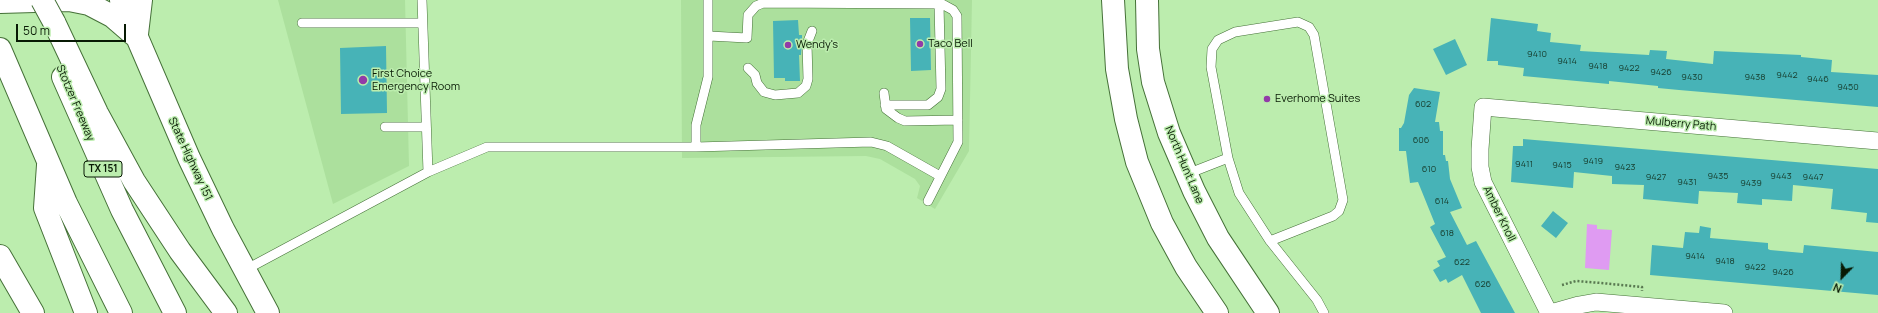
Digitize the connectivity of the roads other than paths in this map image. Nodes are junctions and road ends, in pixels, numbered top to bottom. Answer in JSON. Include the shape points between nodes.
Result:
{"nodes":[{"id":1,"x":31,"y":0,"type":"edge"},
{"id":2,"x":42,"y":0,"type":"edge"},
{"id":3,"x":121,"y":0,"type":"edge"},
{"id":4,"x":141,"y":0,"type":"edge"},
{"id":5,"x":422,"y":0,"type":"edge"},
{"id":6,"x":708,"y":0,"type":"edge"},
{"id":7,"x":1113,"y":0,"type":"edge"},
{"id":8,"x":1147,"y":0,"type":"edge"},
{"id":9,"x":0,"y":2,"type":"edge"},
{"id":10,"x":939,"y":4,"type":"junction"},
{"id":11,"x":47,"y":22,"type":"junction"},
{"id":12,"x":302,"y":23,"type":"dead end"},
{"id":13,"x":422,"y":23,"type":"junction"},
{"id":14,"x":812,"y":31,"type":"dead end"},
{"id":15,"x":709,"y":36,"type":"junction"},
{"id":16,"x":137,"y":37,"type":"junction"},
{"id":17,"x":0,"y":49,"type":"edge"},
{"id":18,"x":748,"y":68,"type":"dead end"},
{"id":19,"x":884,"y":93,"type":"dead end"},
{"id":20,"x":885,"y":105,"type":"junction"},
{"id":21,"x":1483,"y":107,"type":"joint"},
{"id":22,"x":958,"y":120,"type":"junction"},
{"id":23,"x":385,"y":127,"type":"dead end"},
{"id":24,"x":426,"y":127,"type":"junction"},
{"id":25,"x":1878,"y":140,"type":"edge"},
{"id":26,"x":696,"y":146,"type":"junction"},
{"id":27,"x":1228,"y":158,"type":"junction"},
{"id":28,"x":48,"y":162,"type":"junction"},
{"id":29,"x":428,"y":172,"type":"junction"},
{"id":30,"x":1186,"y":174,"type":"junction"},
{"id":31,"x":940,"y":176,"type":"junction"},
{"id":32,"x":928,"y":201,"type":"dead end"},
{"id":33,"x":1270,"y":241,"type":"junction"},
{"id":34,"x":0,"y":256,"type":"edge"},
{"id":35,"x":245,"y":270,"type":"junction"},
{"id":36,"x":33,"y":313,"type":"edge"},
{"id":37,"x":86,"y":313,"type":"edge"},
{"id":38,"x":121,"y":313,"type":"edge"},
{"id":39,"x":174,"y":313,"type":"edge"},
{"id":40,"x":226,"y":313,"type":"edge"},
{"id":41,"x":268,"y":313,"type":"edge"},
{"id":42,"x":1217,"y":313,"type":"edge"},
{"id":43,"x":1268,"y":313,"type":"edge"},
{"id":44,"x":1324,"y":313,"type":"edge"},
{"id":45,"x":1550,"y":313,"type":"edge"},
{"id":46,"x":1724,"y":313,"type":"edge"}],
"edges":[{"from":1,"to":11,"type":"main road","name":"Stotzer Freeway","number":"TX 151"},
{"from":2,"to":11,"type":"main road","bridge":true},
{"from":3,"to":16,"type":"main road","name":"State Highway 151"},
{"from":4,"to":16,"type":"main road"},
{"from":5,"to":13,"type":"lane"},
{"from":6,"to":15,"type":"lane"},
{"from":7,"to":42,"type":"main road","via":[[1118,76],[1138,162],[1162,223],[1186,267]]},
{"from":8,"to":30,"type":"main road","name":"North Hunt Lane","via":[[1148,48],[1153,82],[1160,108]]},
{"from":9,"to":16,"type":"main road","via":[[69,0],[89,4],[112,16]]},
{"from":10,"to":15,"type":"lane","via":[[763,3],[756,6],[748,15],[747,38]]},
{"from":10,"to":20,"type":"lane","via":[[941,89],[938,97],[928,105]]},
{"from":10,"to":22,"type":"lane","via":[[953,10],[956,16]]},
{"from":11,"to":39,"type":"main road","name":"Stotzer Freeway","number":"TX 151","via":[[111,186]]},
{"from":11,"to":40,"type":"main road","via":[[134,181],[180,251]]},
{"from":12,"to":13,"type":"lane"},
{"from":13,"to":24,"type":"lane"},
{"from":14,"to":18,"type":"lane","via":[[807,44],[808,79],[806,86],[798,93],[775,95],[764,92]]},
{"from":15,"to":26,"type":"lane","via":[[708,77],[696,125]]},
{"from":16,"to":35,"type":"main road","name":"State Highway 151","via":[[189,158]]},
{"from":17,"to":28,"type":"main road"},
{"from":19,"to":20,"type":"lane"},
{"from":20,"to":22,"type":"lane","via":[[892,115],[904,120]]},
{"from":21,"to":25,"type":"street","name":"Mulberry Path"},
{"from":21,"to":45,"type":"street","name":"Amber Knoll","via":[[1480,149],[1483,182]]},
{"from":22,"to":31,"type":"lane","via":[[958,142]]},
{"from":23,"to":24,"type":"lane"},
{"from":24,"to":29,"type":"lane"},
{"from":26,"to":29,"type":"lane","via":[[487,147]]},
{"from":26,"to":31,"type":"lane","via":[[871,142],[887,146]]},
{"from":27,"to":30,"type":"lane"},
{"from":27,"to":33,"type":"lane","via":[[1239,193]]},
{"from":27,"to":33,"type":"lane","via":[[1211,67],[1212,49],[1218,40],[1235,32],[1298,22],[1308,27],[1314,35],[1343,200],[1339,211],[1333,216]]},
{"from":28,"to":37,"type":"main road","via":[[45,208]]},
{"from":28,"to":38,"type":"main road"},
{"from":29,"to":35,"type":"lane"},
{"from":30,"to":43,"type":"main road","name":"North Hunt Lane","via":[[1218,238]]},
{"from":31,"to":32,"type":"lane"},
{"from":33,"to":44,"type":"lane","via":[[1317,300]]},
{"from":34,"to":36,"type":"main road"},
{"from":35,"to":41,"type":"main road","name":"State Highway 151"},
{"from":45,"to":46,"type":"street","via":[[1596,302]]}]}
